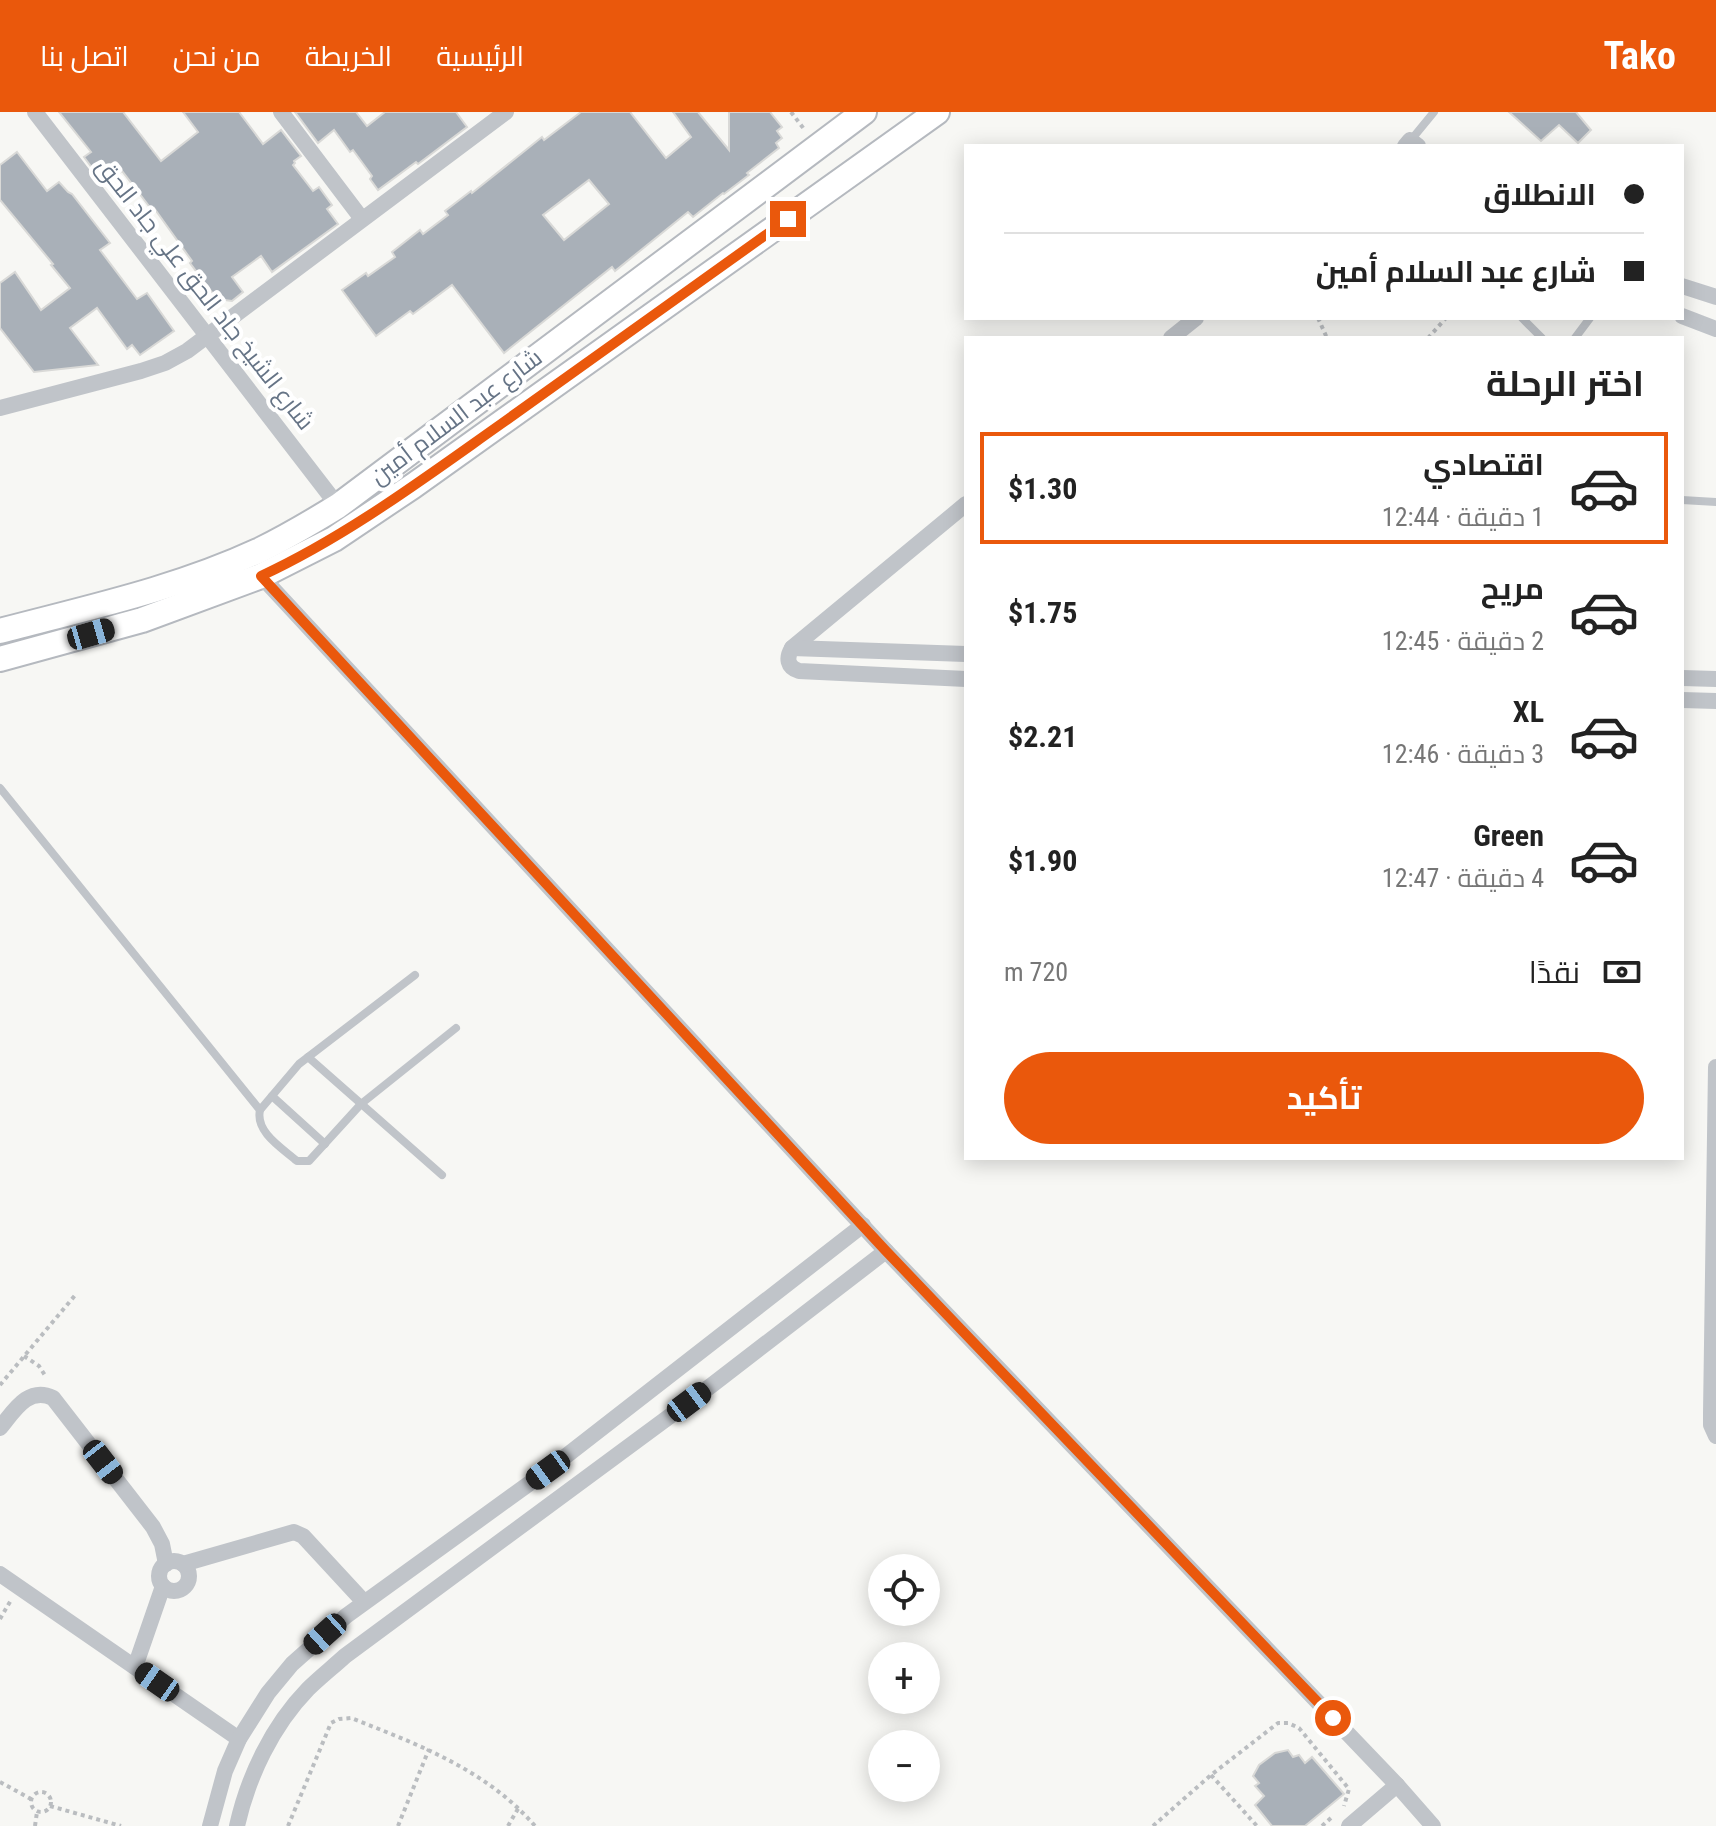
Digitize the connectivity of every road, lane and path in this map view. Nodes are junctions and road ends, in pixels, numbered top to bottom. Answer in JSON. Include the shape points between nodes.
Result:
{"nodes":[{"id":1,"x":35,"y":112,"type":"edge"},
{"id":2,"x":281,"y":112,"type":"edge"},
{"id":3,"x":506,"y":112,"type":"edge"},
{"id":4,"x":864,"y":112,"type":"edge"},
{"id":5,"x":937,"y":112,"type":"edge"},
{"id":6,"x":1434,"y":112,"type":"edge"},
{"id":7,"x":486,"y":118,"type":"edge"},
{"id":8,"x":1411,"y":144,"type":"edge"},
{"id":9,"x":362,"y":219,"type":"junction"},
{"id":10,"x":1684,"y":287,"type":"edge"},
{"id":11,"x":1716,"y":297,"type":"edge"},
{"id":12,"x":1684,"y":317,"type":"edge"},
{"id":13,"x":1444,"y":320,"type":"edge"},
{"id":14,"x":1524,"y":320,"type":"edge"},
{"id":15,"x":1716,"y":329,"type":"edge"},
{"id":16,"x":207,"y":336,"type":"junction"},
{"id":17,"x":1430,"y":336,"type":"edge"},
{"id":18,"x":1540,"y":336,"type":"edge"},
{"id":19,"x":3,"y":403,"type":"edge"},
{"id":20,"x":1684,"y":500,"type":"edge"},
{"id":21,"x":1716,"y":502,"type":"edge"},
{"id":22,"x":338,"y":506,"type":"junction"},
{"id":23,"x":964,"y":506,"type":"edge"},
{"id":24,"x":261,"y":576,"type":"junction"},
{"id":25,"x":0,"y":631,"type":"edge"},
{"id":26,"x":792,"y":648,"type":"junction"},
{"id":27,"x":964,"y":654,"type":"edge"},
{"id":28,"x":0,"y":659,"type":"edge"},
{"id":29,"x":1684,"y":678,"type":"edge"},
{"id":30,"x":964,"y":679,"type":"edge"},
{"id":31,"x":1716,"y":679,"type":"edge"},
{"id":32,"x":1684,"y":700,"type":"edge"},
{"id":33,"x":1716,"y":701,"type":"edge"},
{"id":34,"x":0,"y":788,"type":"edge"},
{"id":35,"x":415,"y":975,"type":"dead end"},
{"id":36,"x":456,"y":1028,"type":"dead end"},
{"id":37,"x":308,"y":1057,"type":"junction"},
{"id":38,"x":1716,"y":1067,"type":"edge"},
{"id":39,"x":272,"y":1096,"type":"junction"},
{"id":40,"x":361,"y":1104,"type":"junction"},
{"id":41,"x":260,"y":1110,"type":"junction"},
{"id":42,"x":325,"y":1144,"type":"junction"},
{"id":43,"x":442,"y":1175,"type":"dead end"},
{"id":44,"x":863,"y":1225,"type":"junction"},
{"id":45,"x":886,"y":1251,"type":"junction"},
{"id":46,"x":77,"y":1293,"type":"dead end"},
{"id":47,"x":24,"y":1356,"type":"junction"},
{"id":48,"x":0,"y":1385,"type":"edge"},
{"id":49,"x":53,"y":1398,"type":"junction"},
{"id":50,"x":0,"y":1428,"type":"edge"},
{"id":51,"x":1716,"y":1436,"type":"edge"},
{"id":52,"x":166,"y":1564,"type":"junction"},
{"id":53,"x":183,"y":1564,"type":"junction"},
{"id":54,"x":0,"y":1574,"type":"edge"},
{"id":55,"x":163,"y":1586,"type":"junction"},
{"id":56,"x":364,"y":1602,"type":"junction"},
{"id":57,"x":325,"y":1634,"type":"junction"},
{"id":58,"x":345,"y":1656,"type":"junction"},
{"id":59,"x":135,"y":1667,"type":"junction"},
{"id":60,"x":239,"y":1739,"type":"junction"},
{"id":61,"x":429,"y":1749,"type":"junction"},
{"id":62,"x":1211,"y":1775,"type":"junction"},
{"id":63,"x":0,"y":1782,"type":"edge"},
{"id":64,"x":1397,"y":1785,"type":"junction"},
{"id":65,"x":31,"y":1799,"type":"junction"},
{"id":66,"x":50,"y":1806,"type":"junction"},
{"id":67,"x":519,"y":1807,"type":"junction"},
{"id":68,"x":1344,"y":1808,"type":"dead end"},
{"id":69,"x":37,"y":1812,"type":"junction"},
{"id":70,"x":1333,"y":1817,"type":"dead end"},
{"id":71,"x":35,"y":1826,"type":"edge"},
{"id":72,"x":121,"y":1826,"type":"edge"},
{"id":73,"x":210,"y":1826,"type":"edge"},
{"id":74,"x":237,"y":1826,"type":"edge"},
{"id":75,"x":288,"y":1826,"type":"edge"},
{"id":76,"x":398,"y":1826,"type":"edge"},
{"id":77,"x":508,"y":1826,"type":"edge"},
{"id":78,"x":535,"y":1826,"type":"edge"},
{"id":79,"x":1153,"y":1826,"type":"edge"},
{"id":80,"x":1257,"y":1826,"type":"edge"},
{"id":81,"x":1322,"y":1826,"type":"edge"},
{"id":82,"x":1349,"y":1826,"type":"edge"},
{"id":83,"x":1433,"y":1826,"type":"edge"}],
"edges":[{"from":1,"to":16,"type":"street","name":"شارع الشيخ جاد الحق علي جاد الحق"},
{"from":2,"to":9,"type":"street"},
{"from":3,"to":7,"type":"street"},
{"from":4,"to":22,"type":"street","name":"شارع عبد السلام أمين"},
{"from":5,"to":24,"type":"street","name":"شارع عبد السلام أمين","via":[[413,486],[334,539]]},
{"from":6,"to":8,"type":"lane"},
{"from":7,"to":9,"type":"street"},
{"from":9,"to":16,"type":"street"},
{"from":10,"to":11,"type":"street"},
{"from":12,"to":15,"type":"street"},
{"from":13,"to":17,"type":"path"},
{"from":14,"to":18,"type":"lane"},
{"from":16,"to":19,"type":"street","via":[[165,363]]},
{"from":16,"to":22,"type":"street","name":"شارع الشيخ جاد الحق علي جاد الحق"},
{"from":20,"to":21,"type":"lane"},
{"from":22,"to":25,"type":"street","name":"شارع عبد السلام أمين","via":[[256,552],[175,583]]},
{"from":23,"to":26,"type":"street"},
{"from":24,"to":28,"type":"street","name":"شارع عبد السلام أمين","via":[[142,620]]},
{"from":24,"to":44,"type":"street"},
{"from":26,"to":27,"type":"street"},
{"from":26,"to":30,"type":"street","via":[[788,664],[799,671]]},
{"from":29,"to":31,"type":"street"},
{"from":32,"to":33,"type":"street"},
{"from":34,"to":41,"type":"lane"},
{"from":35,"to":37,"type":"lane"},
{"from":36,"to":40,"type":"lane"},
{"from":37,"to":39,"type":"lane"},
{"from":37,"to":40,"type":"lane"},
{"from":38,"to":51,"type":"street","via":[[1711,1413]]},
{"from":39,"to":41,"type":"lane"},
{"from":39,"to":42,"type":"lane"},
{"from":40,"to":42,"type":"lane"},
{"from":40,"to":43,"type":"lane"},
{"from":41,"to":42,"type":"lane","via":[[262,1129],[297,1161],[309,1161]]},
{"from":44,"to":45,"type":"street"},
{"from":44,"to":56,"type":"street","via":[[548,1470]]},
{"from":45,"to":58,"type":"street"},
{"from":45,"to":64,"type":"street"},
{"from":46,"to":47,"type":"path"},
{"from":47,"to":48,"type":"path"},
{"from":47,"to":49,"type":"path","via":[[39,1366]]},
{"from":49,"to":50,"type":"street","via":[[25,1398]]},
{"from":49,"to":52,"type":"street","via":[[153,1527]]},
{"from":52,"to":53,"type":"street"},
{"from":52,"to":55,"type":"street","via":[[160,1574]]},
{"from":53,"to":55,"type":"street","via":[[189,1575],[185,1586],[174,1591]]},
{"from":53,"to":56,"type":"street","via":[[294,1532]]},
{"from":54,"to":59,"type":"street"},
{"from":55,"to":59,"type":"street"},
{"from":56,"to":57,"type":"street"},
{"from":57,"to":58,"type":"street"},
{"from":57,"to":60,"type":"street","via":[[268,1693]]},
{"from":58,"to":74,"type":"street","via":[[279,1726],[257,1765]]},
{"from":59,"to":60,"type":"street"},
{"from":60,"to":73,"type":"street"},
{"from":61,"to":67,"type":"path"},
{"from":61,"to":75,"type":"path","via":[[351,1718],[331,1723]]},
{"from":61,"to":76,"type":"path"},
{"from":62,"to":68,"type":"path","via":[[1278,1723],[1288,1723],[1299,1728],[1349,1789]]},
{"from":62,"to":79,"type":"path"},
{"from":62,"to":80,"type":"path"},
{"from":63,"to":65,"type":"path"},
{"from":64,"to":82,"type":"street"},
{"from":64,"to":83,"type":"street"},
{"from":65,"to":66,"type":"path","via":[[37,1792],[46,1794]]},
{"from":65,"to":69,"type":"path"},
{"from":66,"to":69,"type":"path"},
{"from":66,"to":72,"type":"path"},
{"from":67,"to":77,"type":"path"},
{"from":67,"to":78,"type":"path"},
{"from":69,"to":71,"type":"path"},
{"from":70,"to":81,"type":"path"}]}
